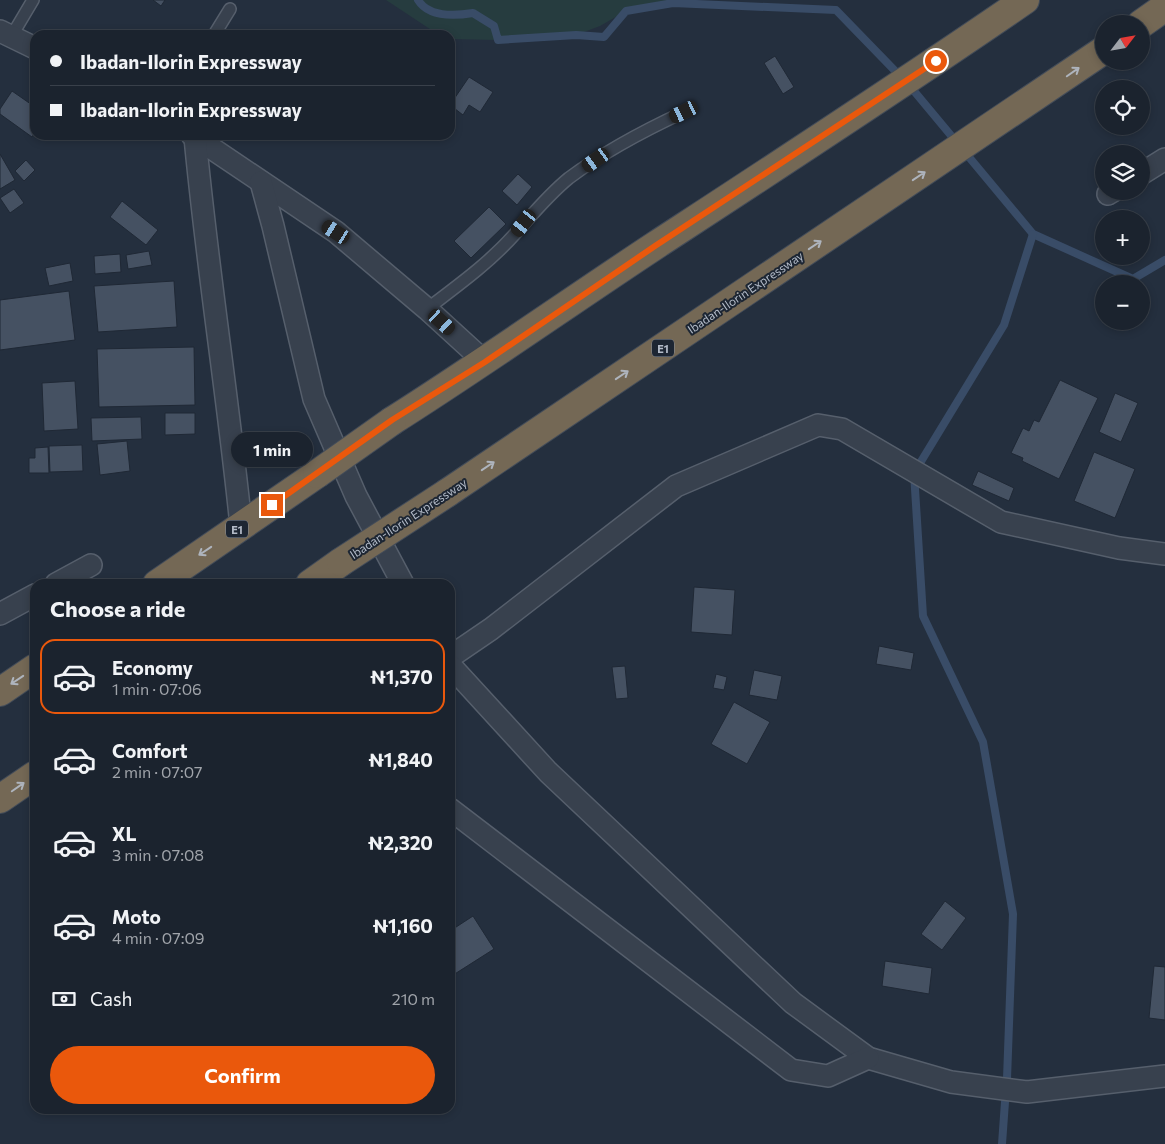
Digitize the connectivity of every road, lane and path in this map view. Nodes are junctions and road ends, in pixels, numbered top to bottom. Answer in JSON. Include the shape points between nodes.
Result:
{"nodes":[{"id":1,"x":33,"y":0,"type":"edge"},
{"id":2,"x":1025,"y":0,"type":"edge"},
{"id":3,"x":1165,"y":7,"type":"edge"},
{"id":4,"x":230,"y":9,"type":"dead end"},
{"id":5,"x":1150,"y":18,"type":"edge"},
{"id":6,"x":217,"y":30,"type":"edge"},
{"id":7,"x":6,"y":34,"type":"edge"},
{"id":8,"x":30,"y":46,"type":"edge"},
{"id":9,"x":1095,"y":56,"type":"edge"},
{"id":10,"x":684,"y":112,"type":"dead end"},
{"id":11,"x":194,"y":140,"type":"edge"},
{"id":12,"x":200,"y":140,"type":"edge"},
{"id":13,"x":1165,"y":159,"type":"edge"},
{"id":14,"x":1150,"y":168,"type":"edge"},
{"id":15,"x":261,"y":182,"type":"junction"},
{"id":16,"x":427,"y":309,"type":"junction"},
{"id":17,"x":485,"y":362,"type":"junction"},
{"id":18,"x":241,"y":526,"type":"junction"},
{"id":19,"x":1165,"y":554,"type":"edge"},
{"id":20,"x":91,"y":565,"type":"dead end"},
{"id":21,"x":65,"y":579,"type":"edge"},
{"id":22,"x":164,"y":579,"type":"edge"},
{"id":23,"x":317,"y":579,"type":"edge"},
{"id":24,"x":400,"y":579,"type":"edge"},
{"id":25,"x":30,"y":598,"type":"edge"},
{"id":26,"x":0,"y":614,"type":"edge"},
{"id":27,"x":455,"y":654,"type":"edge"},
{"id":28,"x":455,"y":670,"type":"edge"},
{"id":29,"x":30,"y":671,"type":"edge"},
{"id":30,"x":0,"y":692,"type":"edge"},
{"id":31,"x":30,"y":778,"type":"edge"},
{"id":32,"x":0,"y":799,"type":"edge"},
{"id":33,"x":455,"y":813,"type":"edge"},
{"id":34,"x":868,"y":1058,"type":"junction"},
{"id":35,"x":1165,"y":1076,"type":"edge"}],
"edges":[{"from":1,"to":7,"type":"lane"},
{"from":2,"to":17,"type":"highway","number":"E1"},
{"from":3,"to":5,"type":"highway"},
{"from":4,"to":6,"type":"lane"},
{"from":7,"to":8,"type":"street"},
{"from":23,"to":9,"type":"highway","name":"Ibadan-Ilorin Expressway","number":"E1","one_way":true,"bridge":true},
{"from":10,"to":16,"type":"lane","via":[[624,140],[569,179],[533,211],[480,268]]},
{"from":11,"to":18,"type":"street"},
{"from":12,"to":15,"type":"street"},
{"from":13,"to":14,"type":"street"},
{"from":15,"to":16,"type":"street","via":[[336,232]]},
{"from":15,"to":24,"type":"street","via":[[314,399],[356,496]]},
{"from":16,"to":17,"type":"street"},
{"from":17,"to":18,"type":"highway","number":"E1","bridge":true,"via":[[392,420]]},
{"from":18,"to":22,"type":"highway","number":"E1","one_way":true},
{"from":19,"to":27,"type":"street","via":[[1119,548],[1001,522],[842,429],[818,425],[676,486]]},
{"from":20,"to":21,"type":"street"},
{"from":25,"to":26,"type":"street"},
{"from":28,"to":34,"type":"street","via":[[548,772],[779,990]]},
{"from":29,"to":30,"type":"highway","one_way":true},
{"from":32,"to":31,"type":"highway","one_way":true},
{"from":33,"to":34,"type":"street","via":[[791,1070],[828,1076]]},
{"from":34,"to":35,"type":"street","via":[[951,1082],[1027,1092]]}]}
